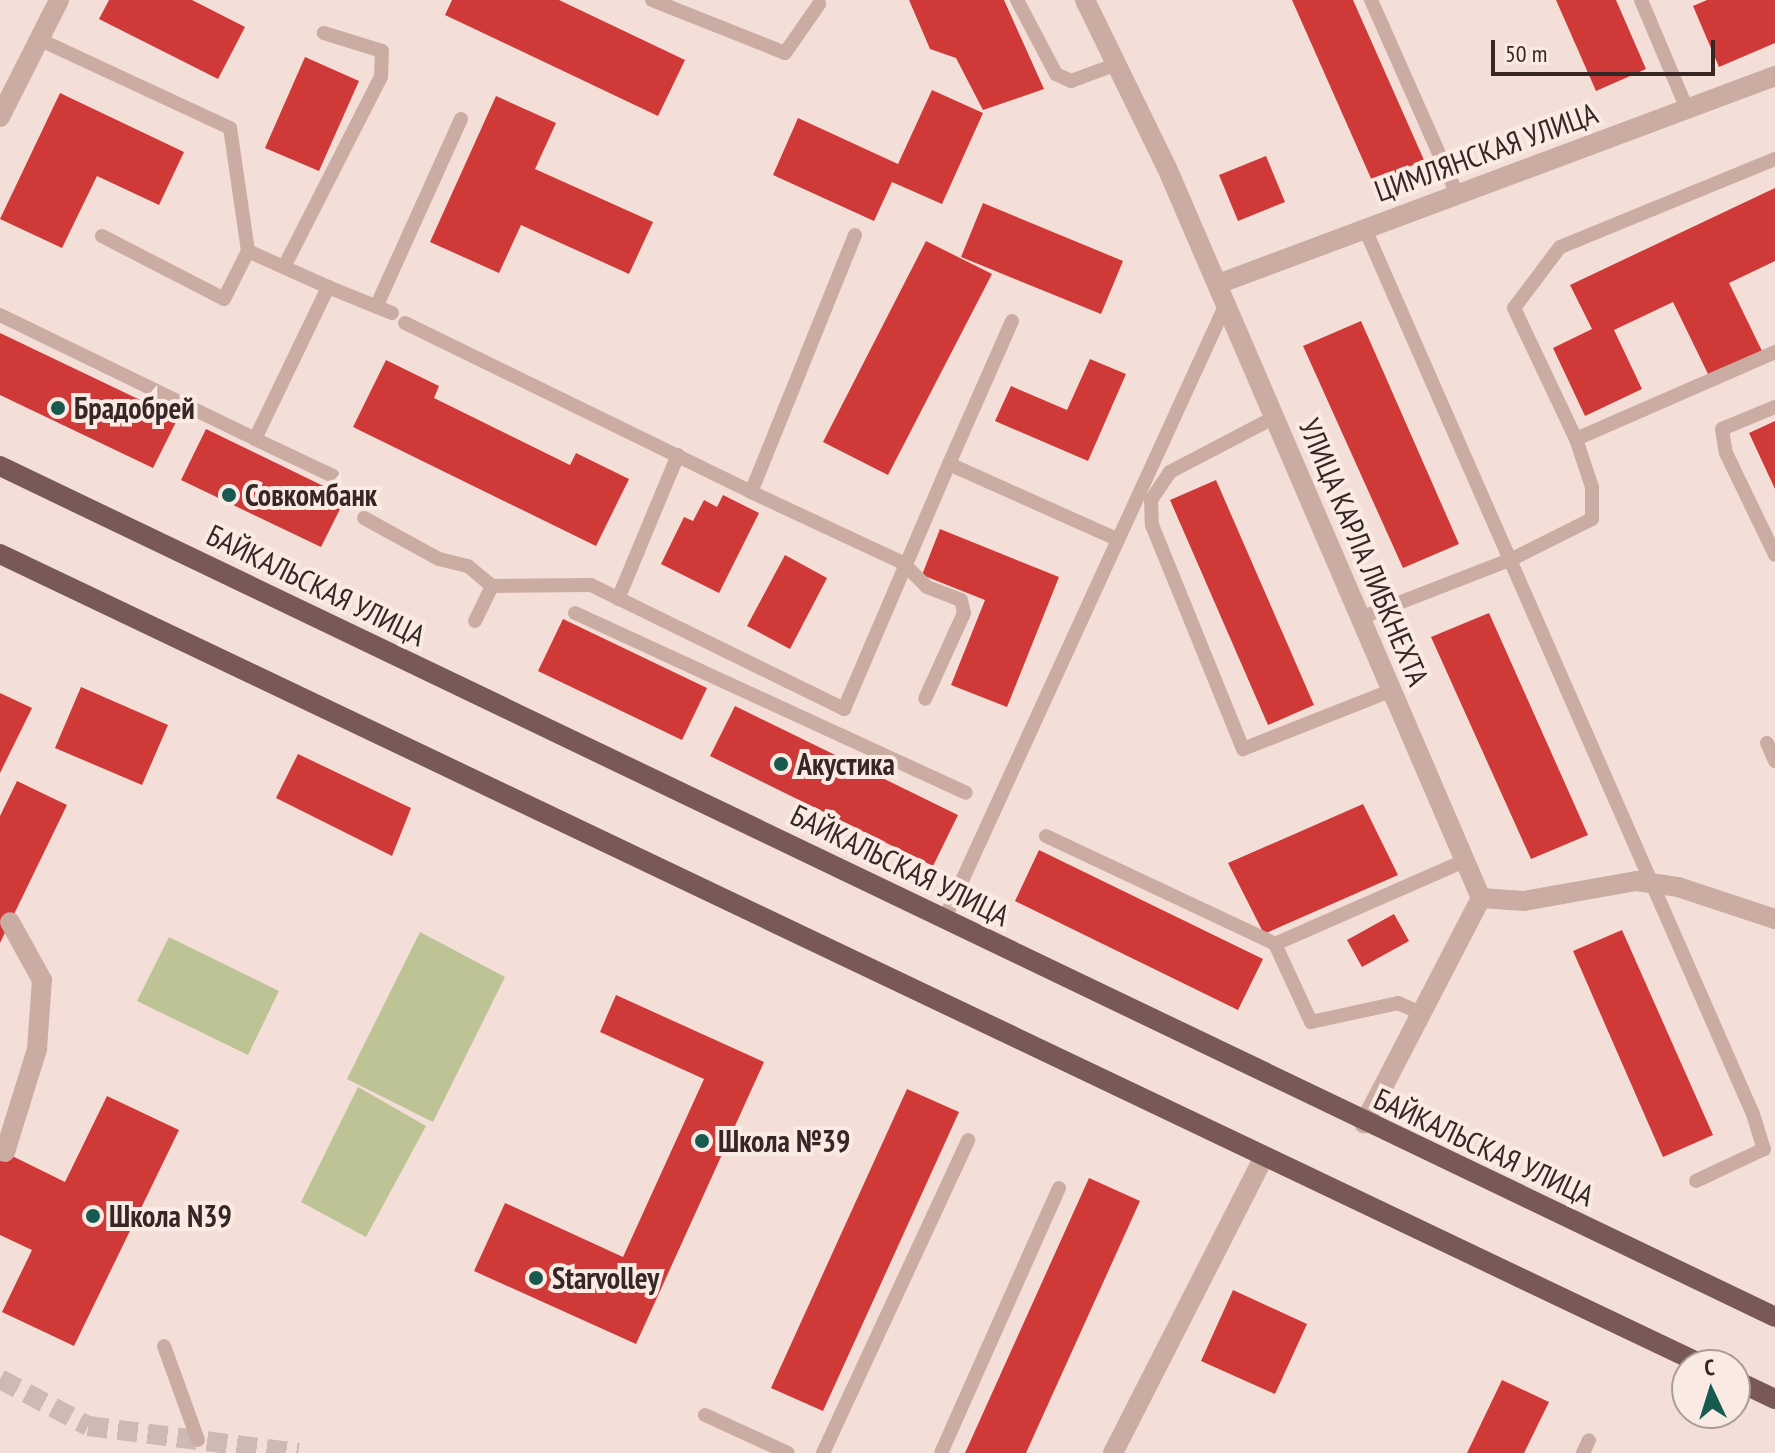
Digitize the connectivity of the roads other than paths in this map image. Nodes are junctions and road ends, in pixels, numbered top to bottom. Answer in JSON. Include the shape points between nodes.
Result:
{"nodes":[{"id":1,"x":59,"y":0,"type":"edge"},
{"id":2,"x":652,"y":0,"type":"edge"},
{"id":3,"x":1017,"y":0,"type":"edge"},
{"id":4,"x":1085,"y":0,"type":"edge"},
{"id":5,"x":1371,"y":0,"type":"edge"},
{"id":6,"x":1641,"y":0,"type":"edge"},
{"id":7,"x":819,"y":4,"type":"dead end"},
{"id":8,"x":324,"y":33,"type":"dead end"},
{"id":9,"x":40,"y":40,"type":"junction"},
{"id":10,"x":1117,"y":64,"type":"junction"},
{"id":11,"x":1775,"y":76,"type":"edge"},
{"id":12,"x":1687,"y":109,"type":"junction"},
{"id":13,"x":0,"y":117,"type":"edge"},
{"id":14,"x":461,"y":119,"type":"dead end"},
{"id":15,"x":1775,"y":159,"type":"edge"},
{"id":16,"x":1457,"y":194,"type":"junction"},
{"id":17,"x":1365,"y":229,"type":"junction"},
{"id":18,"x":855,"y":235,"type":"dead end"},
{"id":19,"x":102,"y":236,"type":"dead end"},
{"id":20,"x":248,"y":251,"type":"junction"},
{"id":21,"x":284,"y":267,"type":"junction"},
{"id":22,"x":328,"y":287,"type":"junction"},
{"id":23,"x":1222,"y":294,"type":"junction"},
{"id":24,"x":377,"y":305,"type":"junction"},
{"id":25,"x":392,"y":313,"type":"dead end"},
{"id":26,"x":0,"y":315,"type":"edge"},
{"id":27,"x":1012,"y":321,"type":"dead end"},
{"id":28,"x":405,"y":323,"type":"dead end"},
{"id":29,"x":1775,"y":352,"type":"edge"},
{"id":30,"x":1775,"y":407,"type":"edge"},
{"id":31,"x":1275,"y":417,"type":"junction"},
{"id":32,"x":255,"y":439,"type":"junction"},
{"id":33,"x":1576,"y":439,"type":"junction"},
{"id":34,"x":678,"y":455,"type":"junction"},
{"id":35,"x":949,"y":464,"type":"junction"},
{"id":36,"x":0,"y":466,"type":"edge"},
{"id":37,"x":333,"y":476,"type":"dead end"},
{"id":38,"x":751,"y":492,"type":"junction"},
{"id":39,"x":364,"y":518,"type":"dead end"},
{"id":40,"x":1117,"y":539,"type":"junction"},
{"id":41,"x":0,"y":554,"type":"edge"},
{"id":42,"x":1775,"y":555,"type":"edge"},
{"id":43,"x":1512,"y":559,"type":"junction"},
{"id":44,"x":903,"y":563,"type":"junction"},
{"id":45,"x":492,"y":586,"type":"junction"},
{"id":46,"x":618,"y":599,"type":"junction"},
{"id":47,"x":575,"y":613,"type":"dead end"},
{"id":48,"x":1360,"y":618,"type":"junction"},
{"id":49,"x":475,"y":621,"type":"dead end"},
{"id":50,"x":678,"y":628,"type":"junction"},
{"id":51,"x":668,"y":655,"type":"junction"},
{"id":52,"x":1390,"y":691,"type":"junction"},
{"id":53,"x":925,"y":699,"type":"dead end"},
{"id":54,"x":1767,"y":743,"type":"dead end"},
{"id":55,"x":1775,"y":761,"type":"edge"},
{"id":56,"x":966,"y":793,"type":"dead end"},
{"id":57,"x":1046,"y":836,"type":"dead end"},
{"id":58,"x":1462,"y":862,"type":"junction"},
{"id":59,"x":1658,"y":884,"type":"junction"},
{"id":60,"x":1481,"y":898,"type":"junction"},
{"id":61,"x":1775,"y":919,"type":"edge"},
{"id":62,"x":944,"y":920,"type":"junction"},
{"id":63,"x":10,"y":922,"type":"dead end"},
{"id":64,"x":1275,"y":944,"type":"junction"},
{"id":65,"x":1420,"y":1013,"type":"junction"},
{"id":66,"x":1364,"y":1124,"type":"junction"},
{"id":67,"x":968,"y":1140,"type":"dead end"},
{"id":68,"x":5,"y":1152,"type":"dead end"},
{"id":69,"x":1264,"y":1157,"type":"junction"},
{"id":70,"x":1696,"y":1181,"type":"dead end"},
{"id":71,"x":1059,"y":1188,"type":"dead end"},
{"id":72,"x":1775,"y":1317,"type":"edge"},
{"id":73,"x":164,"y":1346,"type":"dead end"},
{"id":74,"x":1671,"y":1350,"type":"edge"},
{"id":75,"x":1751,"y":1388,"type":"edge"},
{"id":76,"x":1775,"y":1399,"type":"edge"},
{"id":77,"x":705,"y":1415,"type":"dead end"},
{"id":78,"x":198,"y":1440,"type":"dead end"},
{"id":79,"x":788,"y":1453,"type":"edge"},
{"id":80,"x":823,"y":1453,"type":"edge"},
{"id":81,"x":941,"y":1453,"type":"edge"},
{"id":82,"x":1113,"y":1453,"type":"edge"}],
"edges":[{"from":1,"to":9,"type":"street"},
{"from":2,"to":7,"type":"lane","via":[[785,53]]},
{"from":3,"to":10,"type":"lane","via":[[1056,74],[1071,81]]},
{"from":4,"to":10,"type":"street","name":"УЛИЦА КАРЛА ЛИБКНЕХТА"},
{"from":5,"to":16,"type":"lane"},
{"from":6,"to":12,"type":"lane"},
{"from":8,"to":21,"type":"lane","via":[[382,51],[381,77]]},
{"from":9,"to":13,"type":"street"},
{"from":9,"to":20,"type":"lane","via":[[230,128]]},
{"from":10,"to":23,"type":"street","name":"УЛИЦА КАРЛА ЛИБКНЕХТА"},
{"from":11,"to":12,"type":"street","name":"ЦИМЛЯНСКАЯ УЛИЦА"},
{"from":12,"to":16,"type":"street","name":"ЦИМЛЯНСКАЯ УЛИЦА"},
{"from":14,"to":24,"type":"lane"},
{"from":15,"to":33,"type":"lane","via":[[1560,247],[1514,308]]},
{"from":16,"to":17,"type":"street","name":"ЦИМЛЯНСКАЯ УЛИЦА"},
{"from":17,"to":23,"type":"street","name":"ЦИМЛЯНСКАЯ УЛИЦА"},
{"from":17,"to":43,"type":"lane"},
{"from":18,"to":38,"type":"lane"},
{"from":19,"to":20,"type":"lane","via":[[224,299]]},
{"from":20,"to":21,"type":"lane"},
{"from":21,"to":22,"type":"lane"},
{"from":22,"to":24,"type":"lane"},
{"from":22,"to":32,"type":"lane"},
{"from":23,"to":31,"type":"street","name":"УЛИЦА КАРЛА ЛИБКНЕХТА"},
{"from":23,"to":40,"type":"lane"},
{"from":24,"to":25,"type":"lane"},
{"from":26,"to":32,"type":"lane"},
{"from":27,"to":35,"type":"lane"},
{"from":28,"to":34,"type":"lane"},
{"from":29,"to":33,"type":"lane"},
{"from":30,"to":42,"type":"lane","via":[[1722,429],[1726,453]]},
{"from":31,"to":48,"type":"street","name":"УЛИЦА КАРЛА ЛИБКНЕХТА"},
{"from":31,"to":52,"type":"lane","via":[[1170,472],[1151,500],[1152,525],[1243,749]]},
{"from":32,"to":37,"type":"lane"},
{"from":33,"to":43,"type":"lane","via":[[1592,487],[1592,519]]},
{"from":34,"to":38,"type":"lane"},
{"from":34,"to":46,"type":"lane"},
{"from":35,"to":40,"type":"lane"},
{"from":35,"to":44,"type":"lane"},
{"from":36,"to":62,"type":"main road","name":"БАЙКАЛЬСКАЯ УЛИЦА"},
{"from":38,"to":44,"type":"lane"},
{"from":39,"to":45,"type":"lane","via":[[439,559],[468,566]]},
{"from":40,"to":62,"type":"lane"},
{"from":41,"to":69,"type":"main road"},
{"from":43,"to":48,"type":"lane"},
{"from":43,"to":59,"type":"lane"},
{"from":44,"to":50,"type":"lane","via":[[844,709]]},
{"from":44,"to":53,"type":"lane","via":[[927,587],[961,600],[964,613]]},
{"from":45,"to":46,"type":"lane","via":[[591,585]]},
{"from":45,"to":49,"type":"lane"},
{"from":46,"to":50,"type":"lane"},
{"from":47,"to":51,"type":"lane"},
{"from":48,"to":52,"type":"street","name":"УЛИЦА КАРЛА ЛИБКНЕХТА"},
{"from":50,"to":51,"type":"lane"},
{"from":51,"to":56,"type":"lane"},
{"from":52,"to":58,"type":"street","name":"УЛИЦА КАРЛА ЛИБКНЕХТА"},
{"from":54,"to":55,"type":"lane"},
{"from":57,"to":64,"type":"lane"},
{"from":58,"to":60,"type":"street","name":"УЛИЦА КАРЛА ЛИБКНЕХТА"},
{"from":58,"to":64,"type":"lane"},
{"from":59,"to":60,"type":"street","via":[[1636,881],[1524,901]]},
{"from":59,"to":61,"type":"street"},
{"from":59,"to":70,"type":"lane","via":[[1764,1149]]},
{"from":60,"to":65,"type":"street"},
{"from":62,"to":66,"type":"main road","name":"БАЙКАЛЬСКАЯ УЛИЦА"},
{"from":63,"to":68,"type":"street","via":[[42,980],[37,1049]]},
{"from":64,"to":65,"type":"lane","via":[[1311,1022],[1398,1003]]},
{"from":65,"to":66,"type":"street"},
{"from":66,"to":72,"type":"main road","name":"БАЙКАЛЬСКАЯ УЛИЦА"},
{"from":67,"to":80,"type":"lane"},
{"from":69,"to":74,"type":"main road"},
{"from":69,"to":82,"type":"street"},
{"from":71,"to":81,"type":"lane"},
{"from":73,"to":78,"type":"lane"},
{"from":75,"to":76,"type":"main road"},
{"from":77,"to":79,"type":"lane"}]}
